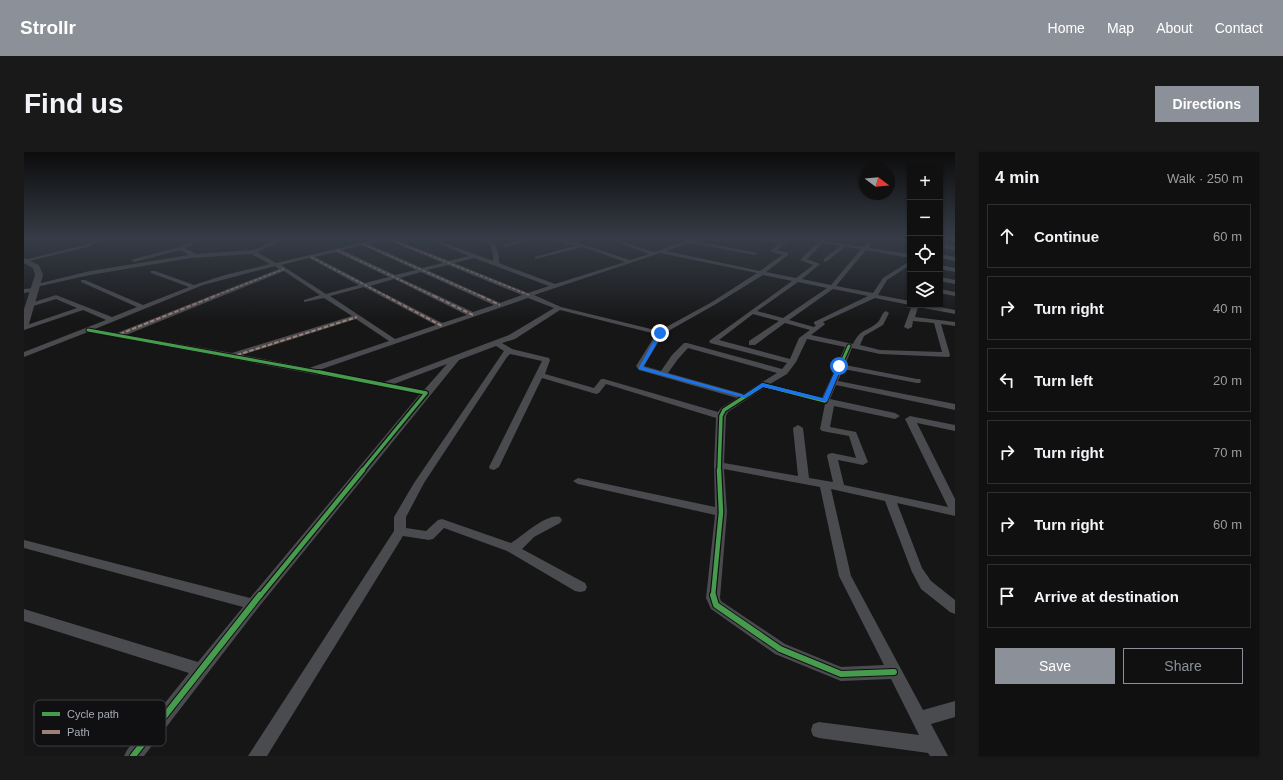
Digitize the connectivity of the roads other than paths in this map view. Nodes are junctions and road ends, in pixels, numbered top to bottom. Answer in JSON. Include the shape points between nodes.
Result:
{"nodes":[{"id":1,"x":34,"y":266,"type":"edge"},
{"id":2,"x":115,"y":266,"type":"edge"},
{"id":3,"x":130,"y":266,"type":"edge"},
{"id":4,"x":272,"y":266,"type":"edge"},
{"id":5,"x":279,"y":266,"type":"edge"},
{"id":6,"x":328,"y":266,"type":"edge"},
{"id":7,"x":371,"y":266,"type":"edge"},
{"id":8,"x":414,"y":266,"type":"edge"},
{"id":9,"x":432,"y":266,"type":"edge"},
{"id":10,"x":458,"y":266,"type":"edge"},
{"id":11,"x":502,"y":266,"type":"edge"},
{"id":12,"x":618,"y":266,"type":"edge"},
{"id":13,"x":726,"y":266,"type":"edge"},
{"id":14,"x":770,"y":266,"type":"edge"},
{"id":15,"x":814,"y":266,"type":"edge"},
{"id":16,"x":850,"y":266,"type":"edge"},
{"id":17,"x":905,"y":266,"type":"edge"},
{"id":18,"x":943,"y":268,"type":"edge"},
{"id":19,"x":284,"y":269,"type":"junction"},
{"id":20,"x":421,"y":269,"type":"junction"},
{"id":21,"x":955,"y":270,"type":"edge"},
{"id":22,"x":897,"y":271,"type":"junction"},
{"id":23,"x":153,"y":272,"type":"dead end"},
{"id":24,"x":90,"y":273,"type":"junction"},
{"id":25,"x":761,"y":273,"type":"junction"},
{"id":26,"x":907,"y":273,"type":"edge"},
{"id":27,"x":393,"y":277,"type":"junction"},
{"id":28,"x":797,"y":280,"type":"junction"},
{"id":29,"x":943,"y":280,"type":"edge"},
{"id":30,"x":83,"y":281,"type":"dead end"},
{"id":31,"x":955,"y":282,"type":"edge"},
{"id":32,"x":363,"y":285,"type":"junction"},
{"id":33,"x":555,"y":286,"type":"junction"},
{"id":34,"x":195,"y":287,"type":"junction"},
{"id":35,"x":832,"y":287,"type":"junction"},
{"id":36,"x":30,"y":289,"type":"edge"},
{"id":37,"x":943,"y":292,"type":"edge"},
{"id":38,"x":955,"y":294,"type":"edge"},
{"id":39,"x":529,"y":295,"type":"junction"},
{"id":40,"x":324,"y":296,"type":"junction"},
{"id":41,"x":874,"y":296,"type":"junction"},
{"id":42,"x":306,"y":301,"type":"dead end"},
{"id":43,"x":907,"y":302,"type":"edge"},
{"id":44,"x":30,"y":305,"type":"junction"},
{"id":45,"x":500,"y":305,"type":"junction"},
{"id":46,"x":84,"y":308,"type":"junction"},
{"id":47,"x":144,"y":308,"type":"junction"},
{"id":48,"x":559,"y":308,"type":"junction"},
{"id":49,"x":914,"y":308,"type":"edge"},
{"id":50,"x":934,"y":308,"type":"edge"},
{"id":51,"x":752,"y":312,"type":"junction"},
{"id":52,"x":955,"y":312,"type":"edge"},
{"id":53,"x":886,"y":314,"type":"dead end"},
{"id":54,"x":473,"y":315,"type":"junction"},
{"id":55,"x":357,"y":317,"type":"junction"},
{"id":56,"x":910,"y":318,"type":"junction"},
{"id":57,"x":113,"y":320,"type":"junction"},
{"id":58,"x":785,"y":322,"type":"junction"},
{"id":59,"x":937,"y":322,"type":"junction"},
{"id":60,"x":24,"y":324,"type":"edge"},
{"id":61,"x":955,"y":324,"type":"edge"},
{"id":62,"x":442,"y":326,"type":"junction"},
{"id":63,"x":908,"y":327,"type":"dead end"},
{"id":64,"x":24,"y":328,"type":"edge"},
{"id":65,"x":815,"y":329,"type":"junction"},
{"id":66,"x":88,"y":330,"type":"junction"},
{"id":67,"x":660,"y":333,"type":"junction"},
{"id":68,"x":117,"y":335,"type":"junction"},
{"id":69,"x":804,"y":336,"type":"junction"},
{"id":70,"x":395,"y":342,"type":"junction"},
{"id":71,"x":497,"y":343,"type":"junction"},
{"id":72,"x":752,"y":343,"type":"dead end"},
{"id":73,"x":852,"y":347,"type":"junction"},
{"id":74,"x":509,"y":351,"type":"junction"},
{"id":75,"x":24,"y":355,"type":"edge"},
{"id":76,"x":946,"y":355,"type":"junction"},
{"id":77,"x":234,"y":356,"type":"junction"},
{"id":78,"x":955,"y":356,"type":"edge"},
{"id":79,"x":456,"y":358,"type":"junction"},
{"id":80,"x":792,"y":362,"type":"junction"},
{"id":81,"x":839,"y":366,"type":"junction"},
{"id":82,"x":310,"y":370,"type":"junction"},
{"id":83,"x":784,"y":372,"type":"junction"},
{"id":84,"x":663,"y":374,"type":"junction"},
{"id":85,"x":540,"y":375,"type":"junction"},
{"id":86,"x":917,"y":381,"type":"dead end"},
{"id":87,"x":832,"y":382,"type":"junction"},
{"id":88,"x":385,"y":385,"type":"junction"},
{"id":89,"x":762,"y":385,"type":"junction"},
{"id":90,"x":426,"y":393,"type":"junction"},
{"id":91,"x":745,"y":397,"type":"junction"},
{"id":92,"x":828,"y":401,"type":"junction"},
{"id":93,"x":955,"y":407,"type":"edge"},
{"id":94,"x":721,"y":416,"type":"junction"},
{"id":95,"x":894,"y":416,"type":"dead end"},
{"id":96,"x":798,"y":428,"type":"dead end"},
{"id":97,"x":955,"y":428,"type":"edge"},
{"id":98,"x":719,"y":465,"type":"junction"},
{"id":99,"x":494,"y":467,"type":"dead end"},
{"id":100,"x":578,"y":481,"type":"dead end"},
{"id":101,"x":804,"y":481,"type":"junction"},
{"id":102,"x":824,"y":485,"type":"junction"},
{"id":103,"x":838,"y":487,"type":"junction"},
{"id":104,"x":890,"y":499,"type":"junction"},
{"id":105,"x":955,"y":511,"type":"edge"},
{"id":106,"x":721,"y":512,"type":"junction"},
{"id":107,"x":556,"y":520,"type":"dead end"},
{"id":108,"x":400,"y":531,"type":"junction"},
{"id":109,"x":24,"y":544,"type":"edge"},
{"id":110,"x":511,"y":548,"type":"junction"},
{"id":111,"x":580,"y":587,"type":"dead end"},
{"id":112,"x":253,"y":604,"type":"junction"},
{"id":113,"x":955,"y":608,"type":"edge"},
{"id":114,"x":24,"y":615,"type":"edge"},
{"id":115,"x":200,"y":670,"type":"junction"},
{"id":116,"x":894,"y":672,"type":"junction"},
{"id":117,"x":955,"y":709,"type":"edge"},
{"id":118,"x":166,"y":714,"type":"edge"},
{"id":119,"x":919,"y":719,"type":"junction"},
{"id":120,"x":819,"y":730,"type":"dead end"},
{"id":121,"x":141,"y":746,"type":"edge"},
{"id":122,"x":936,"y":750,"type":"edge"},
{"id":123,"x":133,"y":756,"type":"edge"},
{"id":124,"x":257,"y":756,"type":"edge"}],
"edges":[{"from":1,"to":36,"type":"street","via":[[39,275]]},
{"from":2,"to":24,"type":"street"},
{"from":3,"to":24,"type":"street"},
{"from":4,"to":34,"type":"street","via":[[227,276]]},
{"from":5,"to":19,"type":"street"},
{"from":6,"to":32,"type":"street"},
{"from":7,"to":27,"type":"street"},
{"from":8,"to":20,"type":"street"},
{"from":9,"to":20,"type":"street"},
{"from":10,"to":39,"type":"street"},
{"from":11,"to":33,"type":"street"},
{"from":12,"to":33,"type":"street"},
{"from":13,"to":25,"type":"street"},
{"from":14,"to":25,"type":"street"},
{"from":15,"to":28,"type":"street"},
{"from":16,"to":35,"type":"street"},
{"from":17,"to":22,"type":"street"},
{"from":18,"to":21,"type":"street"},
{"from":19,"to":40,"type":"street"},
{"from":19,"to":68,"type":"street"},
{"from":20,"to":27,"type":"street"},
{"from":20,"to":45,"type":"street"},
{"from":22,"to":26,"type":"street"},
{"from":22,"to":41,"type":"street","via":[[885,279]]},
{"from":23,"to":34,"type":"street"},
{"from":24,"to":36,"type":"street"},
{"from":25,"to":28,"type":"street"},
{"from":25,"to":67,"type":"street"},
{"from":27,"to":32,"type":"street"},
{"from":27,"to":54,"type":"street"},
{"from":28,"to":35,"type":"street"},
{"from":28,"to":51,"type":"street"},
{"from":29,"to":31,"type":"street"},
{"from":30,"to":47,"type":"street"},
{"from":32,"to":40,"type":"street"},
{"from":32,"to":62,"type":"street"},
{"from":33,"to":39,"type":"street"},
{"from":34,"to":47,"type":"street"},
{"from":35,"to":41,"type":"street"},
{"from":35,"to":58,"type":"street"},
{"from":36,"to":44,"type":"street"},
{"from":37,"to":38,"type":"street"},
{"from":39,"to":45,"type":"street"},
{"from":39,"to":48,"type":"street"},
{"from":40,"to":42,"type":"street"},
{"from":40,"to":55,"type":"street"},
{"from":41,"to":43,"type":"street"},
{"from":41,"to":65,"type":"street","via":[[816,323],[822,324]]},
{"from":44,"to":46,"type":"street","via":[[56,297]]},
{"from":44,"to":60,"type":"street"},
{"from":45,"to":54,"type":"street"},
{"from":46,"to":57,"type":"street"},
{"from":46,"to":64,"type":"street"},
{"from":47,"to":57,"type":"street"},
{"from":48,"to":67,"type":"street"},
{"from":48,"to":71,"type":"street","via":[[512,337]]},
{"from":49,"to":56,"type":"street"},
{"from":50,"to":52,"type":"street"},
{"from":51,"to":58,"type":"street"},
{"from":51,"to":80,"type":"street","via":[[713,341]]},
{"from":53,"to":73,"type":"street","via":[[881,324],[861,335]]},
{"from":54,"to":62,"type":"street"},
{"from":55,"to":70,"type":"street"},
{"from":55,"to":77,"type":"street"},
{"from":56,"to":59,"type":"street"},
{"from":56,"to":63,"type":"street"},
{"from":57,"to":66,"type":"street"},
{"from":58,"to":65,"type":"street"},
{"from":58,"to":72,"type":"street"},
{"from":59,"to":61,"type":"street"},
{"from":59,"to":76,"type":"street"},
{"from":62,"to":70,"type":"street"},
{"from":65,"to":69,"type":"street"},
{"from":66,"to":68,"type":"street"},
{"from":66,"to":75,"type":"street"},
{"from":67,"to":84,"type":"street","via":[[640,368]]},
{"from":68,"to":77,"type":"street"},
{"from":69,"to":73,"type":"street"},
{"from":69,"to":80,"type":"street"},
{"from":70,"to":82,"type":"street"},
{"from":71,"to":74,"type":"street"},
{"from":71,"to":79,"type":"street"},
{"from":73,"to":76,"type":"street","via":[[880,352]]},
{"from":73,"to":81,"type":"street"},
{"from":74,"to":85,"type":"street","via":[[546,360]]},
{"from":74,"to":108,"type":"street","via":[[419,483],[400,517]]},
{"from":76,"to":78,"type":"street"},
{"from":77,"to":82,"type":"street"},
{"from":79,"to":88,"type":"street"},
{"from":79,"to":90,"type":"street"},
{"from":80,"to":83,"type":"street"},
{"from":81,"to":86,"type":"street"},
{"from":81,"to":87,"type":"street"},
{"from":82,"to":88,"type":"street"},
{"from":83,"to":84,"type":"street","via":[[687,345]]},
{"from":83,"to":89,"type":"street"},
{"from":84,"to":91,"type":"street"},
{"from":85,"to":94,"type":"street","via":[[596,392],[604,381]]},
{"from":85,"to":99,"type":"street"},
{"from":87,"to":92,"type":"street"},
{"from":87,"to":93,"type":"street"},
{"from":88,"to":90,"type":"street"},
{"from":89,"to":91,"type":"street"},
{"from":89,"to":92,"type":"street"},
{"from":90,"to":112,"type":"street"},
{"from":91,"to":94,"type":"street","via":[[724,410]]},
{"from":92,"to":95,"type":"street"},
{"from":92,"to":103,"type":"street","via":[[825,429],[853,434],[863,462],[832,456]]},
{"from":94,"to":98,"type":"street"},
{"from":96,"to":101,"type":"street"},
{"from":97,"to":105,"type":"street","via":[[910,419]]},
{"from":98,"to":101,"type":"street"},
{"from":98,"to":106,"type":"street"},
{"from":100,"to":106,"type":"street"},
{"from":101,"to":102,"type":"street"},
{"from":102,"to":103,"type":"street"},
{"from":102,"to":116,"type":"street","via":[[845,576]]},
{"from":103,"to":104,"type":"street"},
{"from":104,"to":105,"type":"street"},
{"from":104,"to":113,"type":"street","via":[[916,569],[926,585]]},
{"from":106,"to":116,"type":"street","via":[[713,598],[716,605],[780,649],[841,674]]},
{"from":107,"to":110,"type":"street"},
{"from":108,"to":110,"type":"street","via":[[429,536],[442,523]]},
{"from":108,"to":124,"type":"street"},
{"from":109,"to":112,"type":"street"},
{"from":110,"to":111,"type":"street"},
{"from":112,"to":115,"type":"street"},
{"from":114,"to":115,"type":"street"},
{"from":115,"to":118,"type":"street"},
{"from":116,"to":119,"type":"street"},
{"from":117,"to":119,"type":"street"},
{"from":119,"to":122,"type":"street"},
{"from":120,"to":122,"type":"street"},
{"from":121,"to":123,"type":"street"}]}
